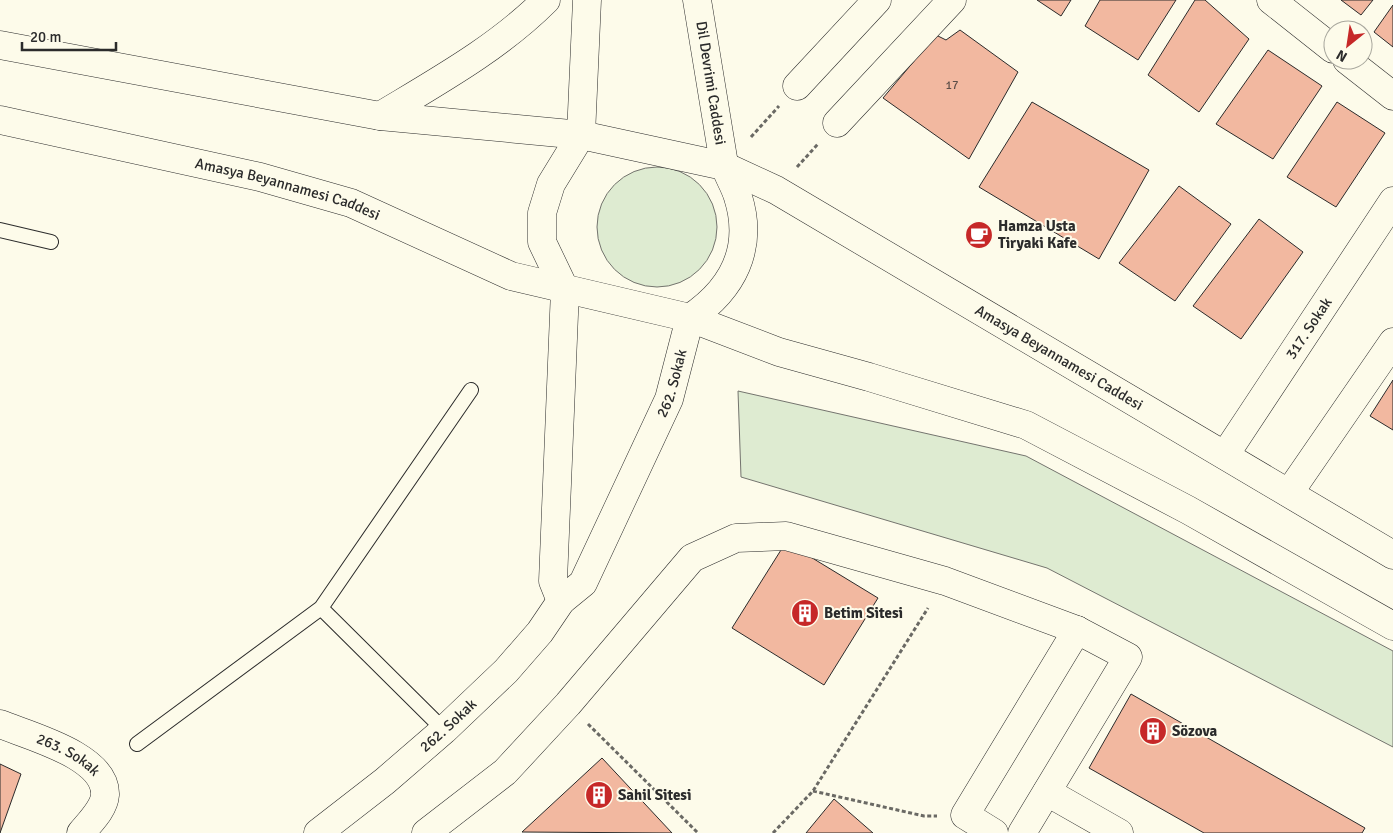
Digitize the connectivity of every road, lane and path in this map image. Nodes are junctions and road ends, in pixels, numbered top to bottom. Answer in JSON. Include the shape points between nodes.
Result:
{"nodes":[{"id":1,"x":546,"y":0,"type":"edge"},
{"id":2,"x":587,"y":0,"type":"edge"},
{"id":3,"x":697,"y":0,"type":"edge"},
{"id":4,"x":878,"y":0,"type":"edge"},
{"id":5,"x":952,"y":0,"type":"edge"},
{"id":6,"x":1271,"y":0,"type":"edge"},
{"id":7,"x":1323,"y":41,"type":"edge"},
{"id":8,"x":0,"y":45,"type":"edge"},
{"id":9,"x":1360,"y":70,"type":"edge"},
{"id":10,"x":798,"y":86,"type":"joint"},
{"id":11,"x":1393,"y":96,"type":"edge"},
{"id":12,"x":380,"y":116,"type":"junction"},
{"id":13,"x":0,"y":120,"type":"edge"},
{"id":14,"x":837,"y":123,"type":"joint"},
{"id":15,"x":581,"y":135,"type":"junction"},
{"id":16,"x":724,"y":166,"type":"junction"},
{"id":17,"x":776,"y":190,"type":"junction"},
{"id":18,"x":1393,"y":201,"type":"edge"},
{"id":19,"x":0,"y":230,"type":"edge"},
{"id":20,"x":51,"y":242,"type":"dead end"},
{"id":21,"x":565,"y":290,"type":"junction"},
{"id":22,"x":690,"y":318,"type":"junction"},
{"id":23,"x":1393,"y":342,"type":"edge"},
{"id":24,"x":471,"y":390,"type":"dead end"},
{"id":25,"x":1224,"y":455,"type":"junction"},
{"id":26,"x":1289,"y":493,"type":"junction"},
{"id":27,"x":1393,"y":555,"type":"edge"},
{"id":28,"x":945,"y":581,"type":"junction"},
{"id":29,"x":561,"y":601,"type":"junction"},
{"id":30,"x":321,"y":608,"type":"junction"},
{"id":31,"x":1393,"y":626,"type":"edge"},
{"id":32,"x":1077,"y":630,"type":"junction"},
{"id":33,"x":568,"y":704,"type":"junction"},
{"id":34,"x":0,"y":724,"type":"edge"},
{"id":35,"x":444,"y":730,"type":"junction"},
{"id":36,"x":137,"y":744,"type":"dead end"},
{"id":37,"x":812,"y":791,"type":"junction"},
{"id":38,"x":1047,"y":792,"type":"junction"},
{"id":39,"x":965,"y":816,"type":"junction"},
{"id":40,"x":81,"y":833,"type":"edge"},
{"id":41,"x":318,"y":833,"type":"edge"},
{"id":42,"x":426,"y":833,"type":"edge"},
{"id":43,"x":698,"y":833,"type":"edge"},
{"id":44,"x":773,"y":833,"type":"edge"},
{"id":45,"x":994,"y":833,"type":"edge"},
{"id":46,"x":1022,"y":833,"type":"edge"},
{"id":47,"x":1119,"y":833,"type":"edge"}],
"edges":[{"from":1,"to":12,"type":"main road","via":[[522,24],[473,60]]},
{"from":2,"to":15,"type":"main road"},
{"from":3,"to":16,"type":"main road","name":"Dil Devrimi Caddesi"},
{"from":4,"to":10,"type":"main road"},
{"from":5,"to":14,"type":"main road"},
{"from":6,"to":7,"type":"main road"},
{"from":8,"to":12,"type":"main road"},
{"from":9,"to":11,"type":"main road"},
{"from":10,"to":16,"type":"path"},
{"from":12,"to":15,"type":"main road"},
{"from":13,"to":21,"type":"main road","name":"Amasya Beyannamesi Caddesi","via":[[260,177],[351,203],[511,276]]},
{"from":14,"to":17,"type":"path"},
{"from":15,"to":16,"type":"main road","name":"Amasya Beyannamesi Caddesi"},
{"from":15,"to":21,"type":"main road","via":[[551,184],[542,213],[542,242]]},
{"from":16,"to":17,"type":"main road","name":"Amasya Beyannamesi Caddesi"},
{"from":16,"to":22,"type":"main road","name":"Dil Devrimi Caddesi","via":[[738,197],[744,234],[738,265],[710,305]]},
{"from":17,"to":25,"type":"main road","name":"Amasya Beyannamesi Caddesi"},
{"from":18,"to":25,"type":"main road","name":"317. Sokak"},
{"from":19,"to":20,"type":"lane"},
{"from":21,"to":22,"type":"main road","name":"Amasya Beyannamesi Caddesi"},
{"from":21,"to":29,"type":"main road","via":[[553,581]]},
{"from":22,"to":29,"type":"main road","name":"262. Sokak","via":[[669,399],[583,583]]},
{"from":22,"to":31,"type":"main road","via":[[780,352],[1026,425],[1188,510]]},
{"from":23,"to":26,"type":"main road"},
{"from":24,"to":30,"type":"lane"},
{"from":25,"to":26,"type":"main road","name":"Amasya Beyannamesi Caddesi"},
{"from":26,"to":27,"type":"main road","name":"Amasya Beyannamesi Caddesi"},
{"from":28,"to":32,"type":"main road"},
{"from":28,"to":33,"type":"main road","via":[[786,536],[736,538],[692,558]]},
{"from":28,"to":37,"type":"path"},
{"from":29,"to":35,"type":"main road","name":"262. Sokak","via":[[540,632],[506,671]]},
{"from":30,"to":35,"type":"lane"},
{"from":30,"to":36,"type":"lane"},
{"from":32,"to":38,"type":"main road","via":[[1128,657]]},
{"from":32,"to":39,"type":"main road"},
{"from":33,"to":42,"type":"main road","via":[[505,772]]},
{"from":33,"to":43,"type":"path"},
{"from":34,"to":40,"type":"main road","name":"263. Sokak","via":[[77,756],[103,779],[105,796],[101,809]]},
{"from":35,"to":41,"type":"main road","name":"262. Sokak"},
{"from":37,"to":39,"type":"path","via":[[924,816]]},
{"from":37,"to":44,"type":"path"},
{"from":38,"to":46,"type":"main road"},
{"from":38,"to":47,"type":"main road"},
{"from":39,"to":45,"type":"main road"}]}
